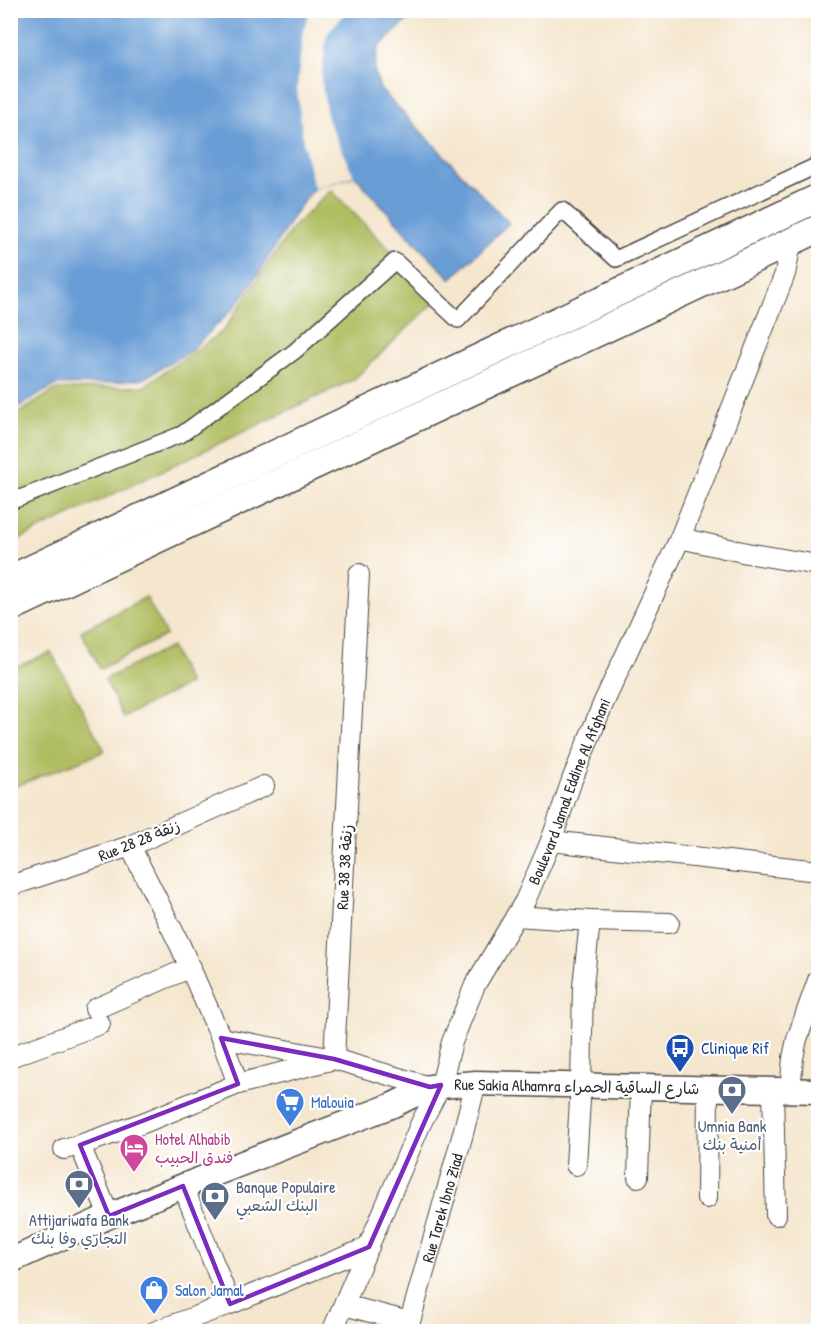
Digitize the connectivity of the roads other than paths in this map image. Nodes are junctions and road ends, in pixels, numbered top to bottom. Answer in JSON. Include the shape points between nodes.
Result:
{"nodes":[{"id":1,"x":819,"y":165,"type":"edge"},
{"id":2,"x":819,"y":198,"type":"edge"},
{"id":3,"x":819,"y":230,"type":"edge"},
{"id":4,"x":791,"y":243,"type":"junction"},
{"id":5,"x":10,"y":502,"type":"edge"},
{"id":6,"x":680,"y":538,"type":"junction"},
{"id":7,"x":819,"y":565,"type":"edge"},
{"id":8,"x":359,"y":574,"type":"dead end"},
{"id":9,"x":10,"y":579,"type":"edge"},
{"id":10,"x":10,"y":608,"type":"edge"},
{"id":11,"x":264,"y":786,"type":"dead end"},
{"id":12,"x":551,"y":841,"type":"junction"},
{"id":13,"x":130,"y":846,"type":"junction"},
{"id":14,"x":819,"y":872,"type":"edge"},
{"id":15,"x":10,"y":886,"type":"edge"},
{"id":16,"x":516,"y":916,"type":"junction"},
{"id":17,"x":590,"y":921,"type":"junction"},
{"id":18,"x":669,"y":923,"type":"dead end"},
{"id":19,"x":190,"y":967,"type":"junction"},
{"id":20,"x":819,"y":980,"type":"edge"},
{"id":21,"x":221,"y":1038,"type":"junction"},
{"id":22,"x":10,"y":1057,"type":"edge"},
{"id":23,"x":334,"y":1059,"type":"junction"},
{"id":24,"x":476,"y":1083,"type":"junction"},
{"id":25,"x":238,"y":1084,"type":"junction"},
{"id":26,"x":581,"y":1084,"type":"junction"},
{"id":27,"x":436,"y":1086,"type":"junction"},
{"id":28,"x":641,"y":1086,"type":"junction"},
{"id":29,"x":708,"y":1088,"type":"junction"},
{"id":30,"x":782,"y":1090,"type":"junction"},
{"id":31,"x":819,"y":1091,"type":"edge"},
{"id":32,"x":576,"y":1165,"type":"dead end"},
{"id":33,"x":638,"y":1177,"type":"dead end"},
{"id":34,"x":183,"y":1186,"type":"junction"},
{"id":35,"x":707,"y":1198,"type":"dead end"},
{"id":36,"x":776,"y":1215,"type":"dead end"},
{"id":37,"x":109,"y":1216,"type":"junction"},
{"id":38,"x":369,"y":1247,"type":"junction"},
{"id":39,"x":10,"y":1261,"type":"edge"},
{"id":40,"x":230,"y":1304,"type":"junction"},
{"id":41,"x":344,"y":1305,"type":"junction"},
{"id":42,"x":408,"y":1327,"type":"edge"},
{"id":43,"x":176,"y":1328,"type":"edge"},
{"id":44,"x":154,"y":1332,"type":"edge"},
{"id":45,"x":332,"y":1332,"type":"edge"}],
"edges":[{"from":1,"to":5,"type":"street","via":[[616,259],[562,210],[459,320],[395,261],[295,351],[182,434]]},
{"from":2,"to":9,"type":"main road"},
{"from":3,"to":4,"type":"main road"},
{"from":4,"to":6,"type":"street","name":"Boulevard Jamal Eddine Al Afghani","via":[[785,274]]},
{"from":4,"to":10,"type":"main road"},
{"from":6,"to":7,"type":"street"},
{"from":6,"to":12,"type":"street","name":"Boulevard Jamal Eddine Al Afghani","via":[[603,704]]},
{"from":8,"to":23,"type":"street","name":"Rue 38 زنقة 38"},
{"from":11,"to":13,"type":"street","name":"Rue 28 زنقة 28"},
{"from":12,"to":14,"type":"street"},
{"from":12,"to":16,"type":"street","name":"Boulevard Jamal Eddine Al Afghani"},
{"from":13,"to":15,"type":"street","name":"Rue 28 زنقة 28"},
{"from":13,"to":19,"type":"street"},
{"from":16,"to":17,"type":"street"},
{"from":16,"to":27,"type":"street","name":"Boulevard Jamal Eddine Al Afghani","via":[[475,985]]},
{"from":17,"to":18,"type":"street"},
{"from":17,"to":26,"type":"street","via":[[583,986]]},
{"from":19,"to":21,"type":"street"},
{"from":19,"to":22,"type":"street"},
{"from":20,"to":30,"type":"street"},
{"from":21,"to":23,"type":"street"},
{"from":21,"to":25,"type":"street"},
{"from":23,"to":25,"type":"street"},
{"from":23,"to":27,"type":"street"},
{"from":24,"to":26,"type":"street","name":"Rue Sakia Alhamra شارع الساقية الحمراء"},
{"from":24,"to":27,"type":"street","name":"Rue Sakia Alhamra شارع الساقية الحمراء"},
{"from":24,"to":42,"type":"street","name":"Rue Tarek Ibno Ziad"},
{"from":25,"to":37,"type":"street","via":[[72,1147]]},
{"from":26,"to":28,"type":"street","name":"Rue Sakia Alhamra شارع الساقية الحمراء"},
{"from":26,"to":32,"type":"street"},
{"from":27,"to":34,"type":"street","name":"Rue Sakia Alhamra شارع الساقية الحمراء"},
{"from":27,"to":38,"type":"street","name":"Boulevard Jamal Eddine Al Afghani"},
{"from":28,"to":29,"type":"street","name":"Rue Sakia Alhamra شارع الساقية الحمراء"},
{"from":28,"to":33,"type":"street"},
{"from":29,"to":30,"type":"street","name":"Rue Sakia Alhamra شارع الساقية الحمراء"},
{"from":29,"to":35,"type":"street"},
{"from":30,"to":31,"type":"street","name":"Rue Sakia Alhamra شارع الساقية الحمراء"},
{"from":30,"to":36,"type":"street"},
{"from":34,"to":37,"type":"street","name":"Rue Sakia Alhamra شارع الساقية الحمراء"},
{"from":34,"to":40,"type":"street"},
{"from":37,"to":39,"type":"street","name":"Rue Sakia Alhamra شارع الساقية الحمراء"},
{"from":38,"to":40,"type":"street"},
{"from":38,"to":41,"type":"street","name":"Boulevard Jamal Eddine Al Afghani"},
{"from":40,"to":43,"type":"street"},
{"from":41,"to":42,"type":"street"},
{"from":41,"to":45,"type":"street","name":"Boulevard Jamal Eddine Al Afghani"},
{"from":43,"to":44,"type":"street"}]}
